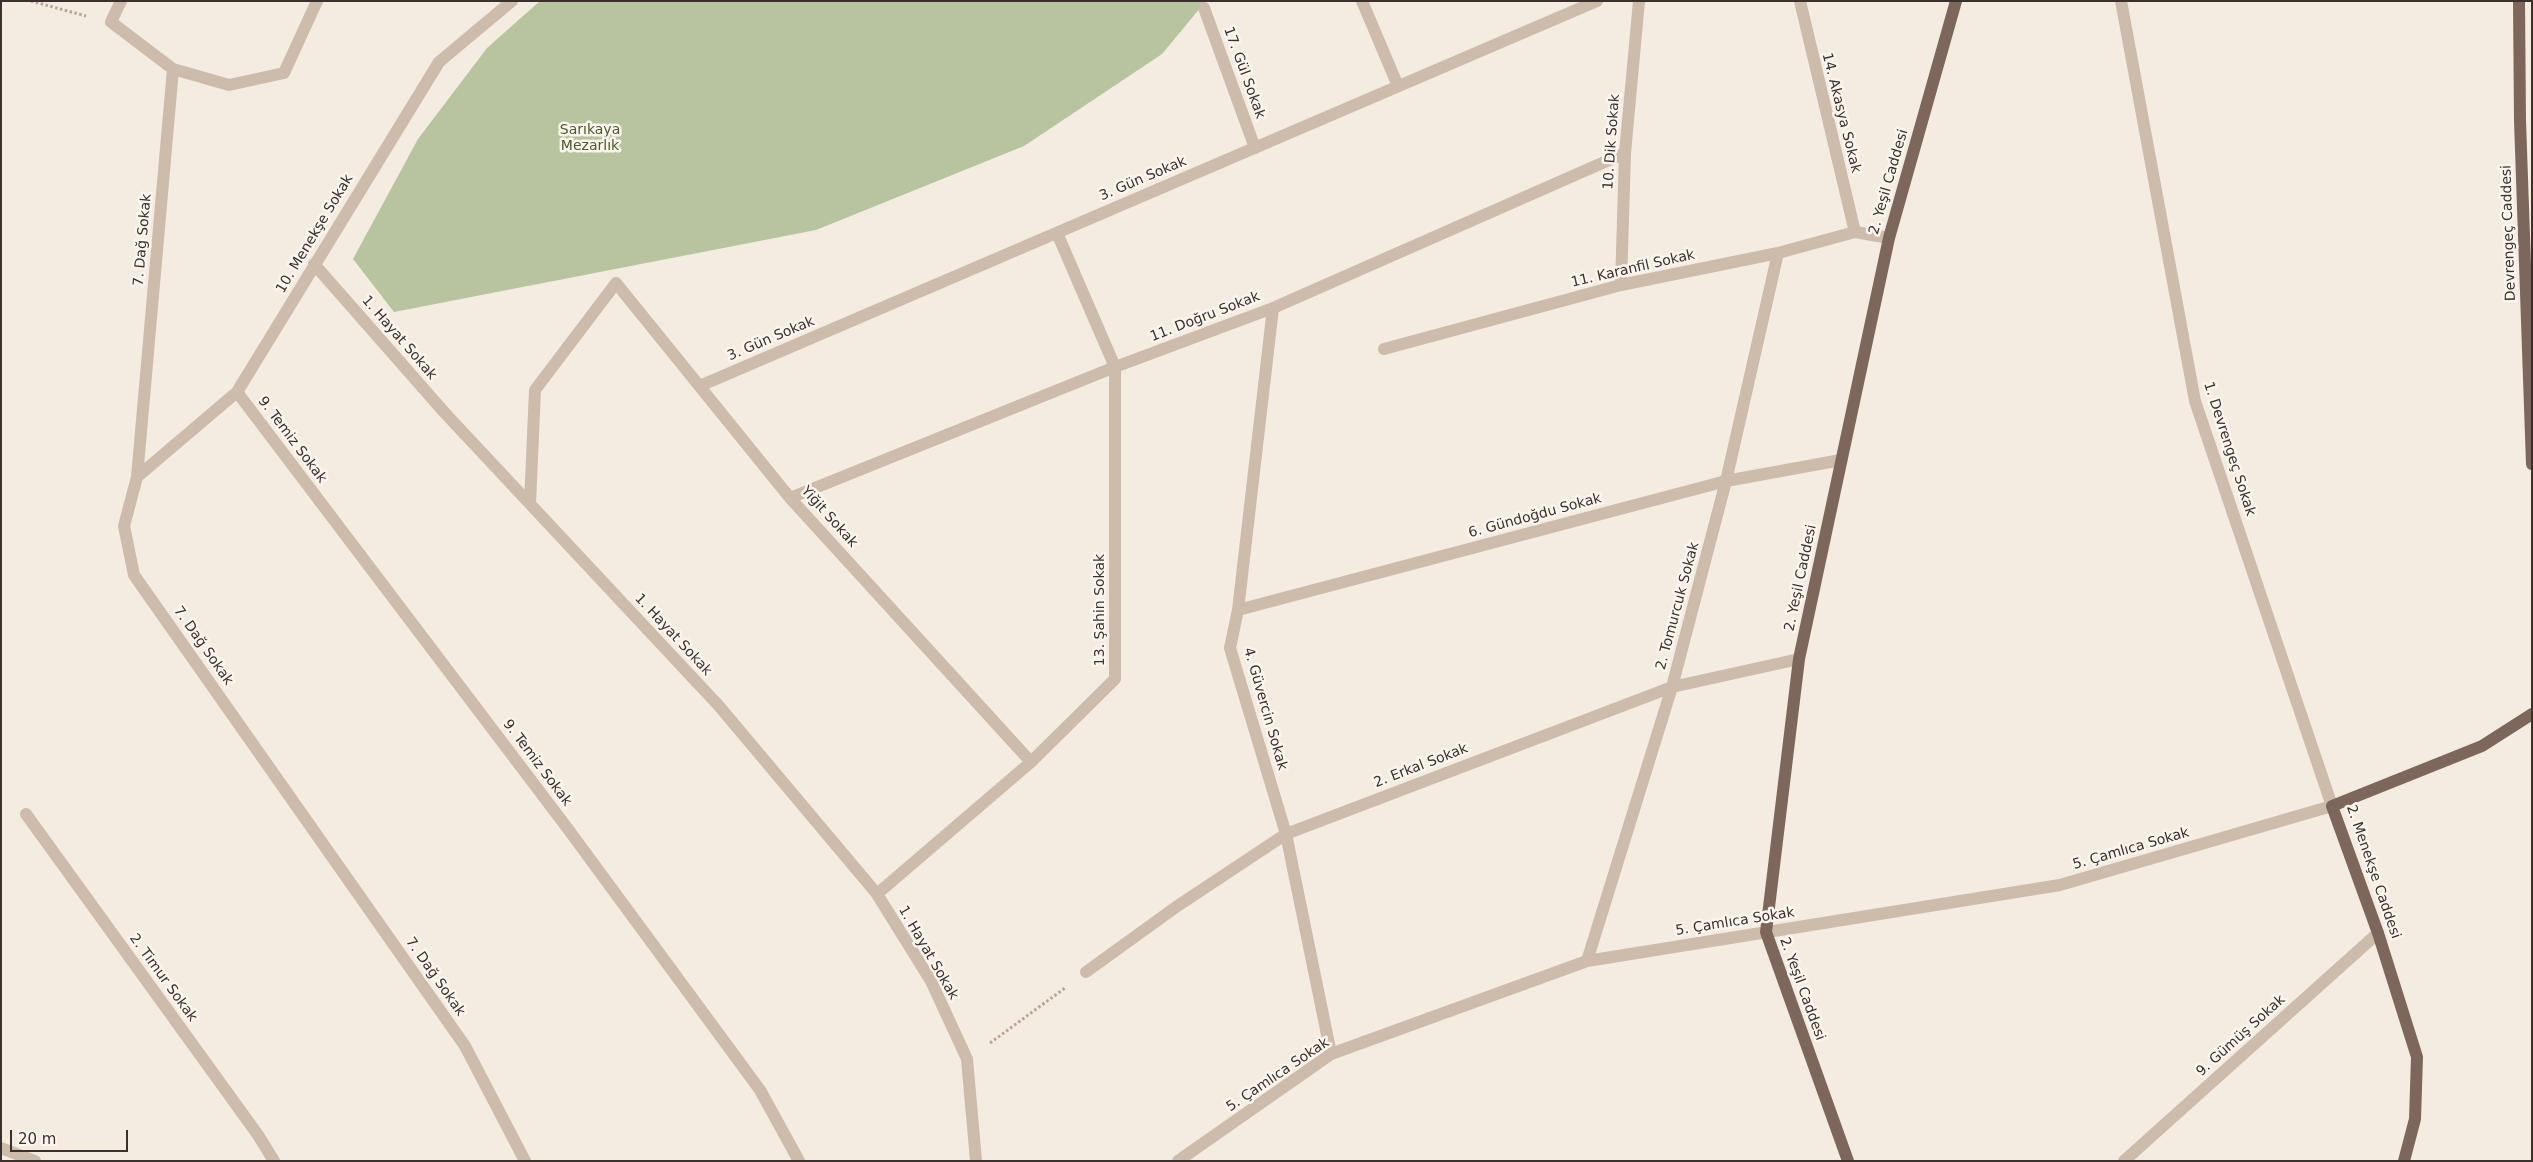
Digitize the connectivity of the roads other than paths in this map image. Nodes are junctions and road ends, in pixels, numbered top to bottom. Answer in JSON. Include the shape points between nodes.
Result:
{"nodes":[{"id":1,"x":121,"y":1,"type":"edge"},
{"id":2,"x":317,"y":1,"type":"edge"},
{"id":3,"x":512,"y":1,"type":"edge"},
{"id":4,"x":1362,"y":1,"type":"edge"},
{"id":5,"x":1597,"y":1,"type":"edge"},
{"id":6,"x":1639,"y":1,"type":"edge"},
{"id":7,"x":1800,"y":1,"type":"edge"},
{"id":8,"x":1956,"y":1,"type":"edge"},
{"id":9,"x":2121,"y":1,"type":"edge"},
{"id":10,"x":2520,"y":1,"type":"edge"},
{"id":11,"x":1204,"y":8,"type":"dead end"},
{"id":12,"x":173,"y":69,"type":"junction"},
{"id":13,"x":1398,"y":86,"type":"junction"},
{"id":14,"x":1255,"y":148,"type":"junction"},
{"id":15,"x":1625,"y":153,"type":"junction"},
{"id":16,"x":1854,"y":232,"type":"junction"},
{"id":17,"x":1057,"y":233,"type":"junction"},
{"id":18,"x":1889,"y":238,"type":"junction"},
{"id":19,"x":1778,"y":253,"type":"junction"},
{"id":20,"x":314,"y":264,"type":"junction"},
{"id":21,"x":1621,"y":285,"type":"junction"},
{"id":22,"x":1273,"y":308,"type":"junction"},
{"id":23,"x":1384,"y":349,"type":"dead end"},
{"id":24,"x":1116,"y":366,"type":"junction"},
{"id":25,"x":702,"y":385,"type":"junction"},
{"id":26,"x":237,"y":392,"type":"junction"},
{"id":27,"x":1841,"y":460,"type":"junction"},
{"id":28,"x":2532,"y":464,"type":"edge"},
{"id":29,"x":137,"y":477,"type":"junction"},
{"id":30,"x":1726,"y":481,"type":"junction"},
{"id":31,"x":790,"y":498,"type":"junction"},
{"id":32,"x":530,"y":504,"type":"junction"},
{"id":33,"x":1238,"y":610,"type":"junction"},
{"id":34,"x":1799,"y":659,"type":"junction"},
{"id":35,"x":1672,"y":687,"type":"junction"},
{"id":36,"x":2532,"y":714,"type":"edge"},
{"id":37,"x":1032,"y":762,"type":"junction"},
{"id":38,"x":2332,"y":806,"type":"junction"},
{"id":39,"x":26,"y":814,"type":"dead end"},
{"id":40,"x":1286,"y":834,"type":"junction"},
{"id":41,"x":876,"y":894,"type":"junction"},
{"id":42,"x":1766,"y":932,"type":"junction"},
{"id":43,"x":2378,"y":933,"type":"junction"},
{"id":44,"x":1587,"y":961,"type":"junction"},
{"id":45,"x":1086,"y":972,"type":"road end"},
{"id":46,"x":1331,"y":1054,"type":"junction"},
{"id":47,"x":1,"y":1148,"type":"edge"},
{"id":48,"x":1196,"y":1156,"type":"edge"},
{"id":49,"x":35,"y":1161,"type":"edge"},
{"id":50,"x":274,"y":1161,"type":"edge"},
{"id":51,"x":525,"y":1161,"type":"edge"},
{"id":52,"x":799,"y":1161,"type":"edge"},
{"id":53,"x":976,"y":1161,"type":"edge"},
{"id":54,"x":1178,"y":1161,"type":"edge"},
{"id":55,"x":1848,"y":1161,"type":"edge"},
{"id":56,"x":2124,"y":1161,"type":"edge"},
{"id":57,"x":2404,"y":1161,"type":"edge"}],
"edges":[{"from":1,"to":12,"type":"street","via":[[111,22]]},
{"from":2,"to":12,"type":"street","via":[[284,73],[229,84]]},
{"from":3,"to":20,"type":"street","name":"10. Menekşe Sokak","via":[[439,62]]},
{"from":4,"to":13,"type":"street"},
{"from":5,"to":13,"type":"street","name":"3. Gün Sokak"},
{"from":6,"to":15,"type":"street","name":"10. Dik Sokak"},
{"from":7,"to":16,"type":"street","name":"14. Akasya Sokak"},
{"from":8,"to":18,"type":"main road","name":"2. Yeşil Caddesi"},
{"from":9,"to":38,"type":"street","name":"1. Devrengeç Sokak","via":[[2195,401]]},
{"from":10,"to":28,"type":"main road","name":"Devrengeç Caddesi","via":[[2520,121]]},
{"from":11,"to":14,"type":"street","name":"17. Gül Sokak"},
{"from":12,"to":29,"type":"street","name":"7. Dağ Sokak"},
{"from":13,"to":14,"type":"street","name":"3. Gün Sokak"},
{"from":14,"to":17,"type":"street","name":"3. Gün Sokak"},
{"from":15,"to":21,"type":"street","name":"10. Dik Sokak"},
{"from":15,"to":22,"type":"street","name":"11. Doğru Sokak"},
{"from":16,"to":18,"type":"street","name":"11. Karanfil Sokak"},
{"from":16,"to":19,"type":"street","name":"11. Karanfil Sokak"},
{"from":17,"to":24,"type":"street","name":"13. Şahin Sokak"},
{"from":17,"to":25,"type":"street","name":"3. Gün Sokak"},
{"from":18,"to":27,"type":"main road","name":"2. Yeşil Caddesi"},
{"from":19,"to":21,"type":"street","name":"11. Karanfil Sokak"},
{"from":19,"to":30,"type":"street","name":"2. Tomurcuk Sokak"},
{"from":20,"to":26,"type":"street","name":"10. Menekşe Sokak"},
{"from":20,"to":32,"type":"street","name":"1. Hayat Sokak"},
{"from":21,"to":23,"type":"street","name":"11. Karanfil Sokak"},
{"from":22,"to":24,"type":"street","name":"11. Doğru Sokak"},
{"from":22,"to":33,"type":"street","name":"4. Güvercin Sokak"},
{"from":24,"to":31,"type":"street","name":"11. Doğru Sokak"},
{"from":24,"to":37,"type":"street","name":"13. Şahin Sokak","via":[[1115,679]]},
{"from":25,"to":31,"type":"street","name":"Yiğit Sokak"},
{"from":25,"to":32,"type":"street","name":"Yiğit Sokak","via":[[616,283],[535,390]]},
{"from":26,"to":29,"type":"street","name":"10. Menekşe Sokak"},
{"from":26,"to":52,"type":"street","name":"9. Temiz Sokak","via":[[568,829],[760,1090]]},
{"from":27,"to":30,"type":"street","name":"6. Gündoğdu Sokak"},
{"from":27,"to":34,"type":"main road","name":"2. Yeşil Caddesi"},
{"from":29,"to":51,"type":"street","name":"7. Dağ Sokak","via":[[124,526],[134,575],[465,1046]]},
{"from":30,"to":33,"type":"street","name":"6. Gündoğdu Sokak"},
{"from":30,"to":35,"type":"street","name":"2. Tomurcuk Sokak"},
{"from":31,"to":37,"type":"street","name":"Yiğit Sokak"},
{"from":32,"to":41,"type":"street","name":"1. Hayat Sokak","via":[[719,706]]},
{"from":33,"to":40,"type":"street","name":"4. Güvercin Sokak","via":[[1230,648]]},
{"from":34,"to":35,"type":"street","name":"2. Erkal Sokak"},
{"from":34,"to":42,"type":"main road","name":"2. Yeşil Caddesi"},
{"from":35,"to":40,"type":"street","name":"2. Erkal Sokak"},
{"from":35,"to":44,"type":"street","name":"2. Tomurcuk Sokak"},
{"from":36,"to":38,"type":"main road","name":"2. Menekşe Caddesi","via":[[2482,746]]},
{"from":37,"to":41,"type":"street","name":"13. Şahin Sokak"},
{"from":38,"to":42,"type":"street","name":"5. Çamlıca Sokak","via":[[2060,885]]},
{"from":38,"to":43,"type":"main road","name":"2. Menekşe Caddesi"},
{"from":39,"to":50,"type":"street","name":"2. Timur Sokak"},
{"from":40,"to":45,"type":"street","name":"2. Erkal Sokak","via":[[1176,906]]},
{"from":40,"to":46,"type":"street","name":"4. Güvercin Sokak"},
{"from":41,"to":53,"type":"street","name":"1. Hayat Sokak","via":[[931,981],[967,1060]]},
{"from":42,"to":44,"type":"street","name":"5. Çamlıca Sokak"},
{"from":42,"to":55,"type":"main road","name":"2. Yeşil Caddesi"},
{"from":43,"to":56,"type":"street","name":"9. Gümüş Sokak"},
{"from":43,"to":57,"type":"main road","name":"2. Menekşe Caddesi","via":[[2417,1057],[2415,1119]]},
{"from":44,"to":46,"type":"street","name":"5. Çamlıca Sokak"},
{"from":46,"to":48,"type":"street","name":"5. Çamlıca Sokak"},
{"from":47,"to":49,"type":"street"},
{"from":48,"to":54,"type":"street","name":"5. Çamlıca Sokak"}]}
